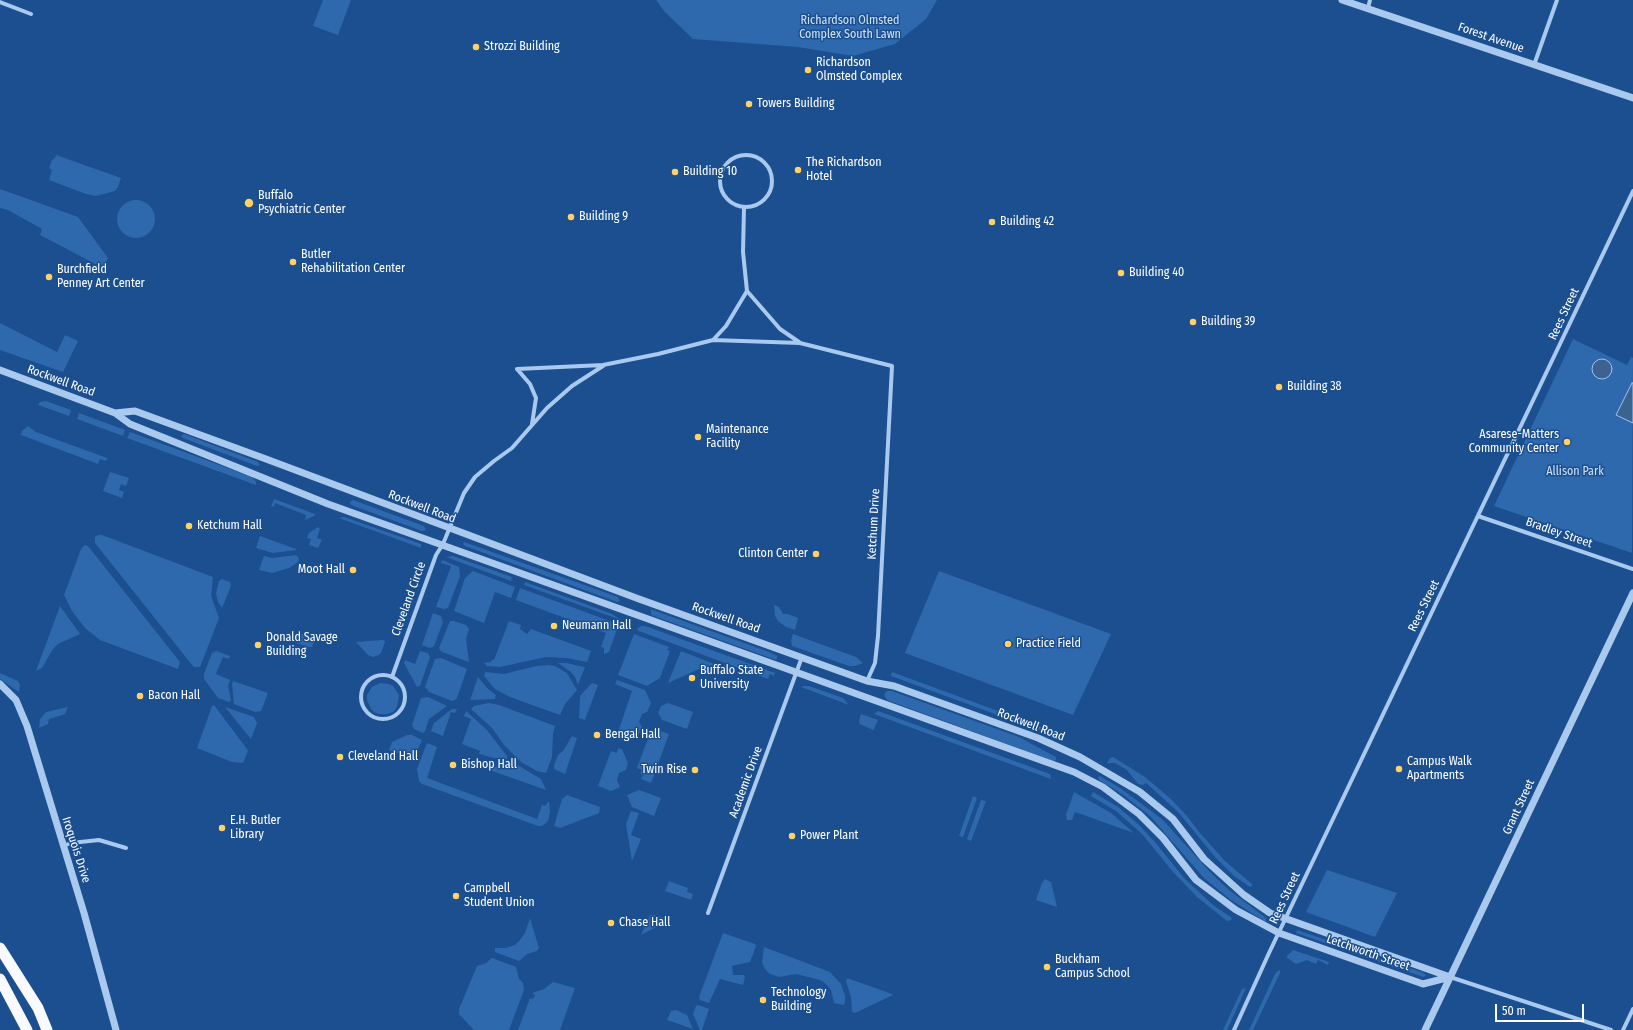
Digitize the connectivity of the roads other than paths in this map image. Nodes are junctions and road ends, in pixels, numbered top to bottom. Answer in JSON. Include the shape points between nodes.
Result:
{"nodes":[{"id":1,"x":1342,"y":0,"type":"edge"},
{"id":2,"x":1370,"y":0,"type":"edge"},
{"id":3,"x":1557,"y":0,"type":"edge"},
{"id":4,"x":0,"y":2,"type":"edge"},
{"id":5,"x":1368,"y":8,"type":"junction"},
{"id":6,"x":31,"y":14,"type":"dead end"},
{"id":7,"x":1534,"y":65,"type":"junction"},
{"id":8,"x":1633,"y":98,"type":"edge"},
{"id":9,"x":1633,"y":191,"type":"edge"},
{"id":10,"x":744,"y":208,"type":"junction"},
{"id":11,"x":747,"y":291,"type":"junction"},
{"id":12,"x":713,"y":340,"type":"junction"},
{"id":13,"x":800,"y":343,"type":"junction"},
{"id":14,"x":603,"y":365,"type":"junction"},
{"id":15,"x":0,"y":370,"type":"edge"},
{"id":16,"x":115,"y":413,"type":"junction"},
{"id":17,"x":531,"y":426,"type":"junction"},
{"id":18,"x":1478,"y":516,"type":"junction"},
{"id":19,"x":449,"y":529,"type":"junction"},
{"id":20,"x":443,"y":544,"type":"junction"},
{"id":21,"x":1633,"y":569,"type":"edge"},
{"id":22,"x":1633,"y":593,"type":"edge"},
{"id":23,"x":802,"y":657,"type":"junction"},
{"id":24,"x":797,"y":672,"type":"junction"},
{"id":25,"x":392,"y":677,"type":"junction"},
{"id":26,"x":867,"y":680,"type":"junction"},
{"id":27,"x":0,"y":684,"type":"edge"},
{"id":28,"x":63,"y":846,"type":"junction"},
{"id":29,"x":126,"y":848,"type":"dead end"},
{"id":30,"x":708,"y":913,"type":"dead end"},
{"id":31,"x":1286,"y":919,"type":"junction"},
{"id":32,"x":1279,"y":933,"type":"junction"},
{"id":33,"x":0,"y":948,"type":"edge"},
{"id":34,"x":1450,"y":977,"type":"junction"},
{"id":35,"x":0,"y":979,"type":"edge"},
{"id":36,"x":1633,"y":1009,"type":"edge"},
{"id":37,"x":27,"y":1030,"type":"edge"},
{"id":38,"x":47,"y":1030,"type":"edge"},
{"id":39,"x":116,"y":1030,"type":"edge"},
{"id":40,"x":1234,"y":1030,"type":"edge"},
{"id":41,"x":1425,"y":1030,"type":"edge"},
{"id":42,"x":1611,"y":1030,"type":"edge"},
{"id":43,"x":1623,"y":1030,"type":"edge"}],
"edges":[{"from":1,"to":5,"type":"street","name":"Forest Avenue"},
{"from":2,"to":5,"type":"street"},
{"from":3,"to":7,"type":"street"},
{"from":4,"to":6,"type":"street"},
{"from":5,"to":7,"type":"street","name":"Forest Avenue"},
{"from":7,"to":8,"type":"street","name":"Forest Avenue"},
{"from":9,"to":18,"type":"street","name":"Rees Street"},
{"from":10,"to":10,"type":"street","via":[[756,205],[766,198],[772,183],[771,174],[765,164],[747,155],[738,156],[727,164],[720,176],[722,193],[728,201]]},
{"from":10,"to":11,"type":"street","via":[[743,252]]},
{"from":11,"to":12,"type":"street","via":[[726,326]]},
{"from":11,"to":13,"type":"street","via":[[780,329]]},
{"from":12,"to":13,"type":"street"},
{"from":12,"to":14,"type":"street"},
{"from":13,"to":26,"type":"street","name":"Ketchum Drive","via":[[892,366],[878,636],[875,663]]},
{"from":14,"to":17,"type":"street","name":"Cleveland Circle","via":[[572,386]]},
{"from":14,"to":17,"type":"street","via":[[517,369],[530,384],[536,398]]},
{"from":15,"to":16,"type":"street","name":"Rockwell Road"},
{"from":16,"to":19,"type":"street","name":"Rockwell Road","via":[[135,411]]},
{"from":16,"to":20,"type":"street","name":"Rockwell Road","via":[[144,430],[328,504]]},
{"from":17,"to":19,"type":"street","name":"Cleveland Circle","via":[[512,448],[475,477],[464,493]]},
{"from":18,"to":21,"type":"street","name":"Bradley Street"},
{"from":18,"to":31,"type":"street","name":"Rees Street"},
{"from":19,"to":20,"type":"street","name":"Cleveland Circle"},
{"from":19,"to":23,"type":"street","name":"Rockwell Road"},
{"from":20,"to":24,"type":"street","name":"Rockwell Road"},
{"from":20,"to":25,"type":"street","name":"Cleveland Circle","via":[[436,555]]},
{"from":22,"to":34,"type":"street","name":"Grant Street"},
{"from":23,"to":24,"type":"street","name":"Academic Drive"},
{"from":23,"to":26,"type":"street","name":"Rockwell Road"},
{"from":24,"to":30,"type":"street","name":"Academic Drive"},
{"from":24,"to":32,"type":"street","name":"Rockwell Road","via":[[1074,772],[1139,814],[1163,838],[1196,880],[1236,910]]},
{"from":25,"to":25,"type":"street","via":[[373,677],[363,687],[361,694],[364,708],[375,718],[396,715],[404,704],[404,689]]},
{"from":26,"to":31,"type":"street","name":"Rockwell Road","via":[[894,686],[1038,738],[1080,757],[1140,792],[1173,819],[1204,859],[1244,895],[1270,913]]},
{"from":27,"to":28,"type":"street","name":"Iroquois Drive","via":[[16,700],[27,726]]},
{"from":28,"to":29,"type":"street","via":[[99,840]]},
{"from":28,"to":39,"type":"street","name":"Iroquois Drive"},
{"from":31,"to":32,"type":"street","name":"Rees Street"},
{"from":31,"to":34,"type":"street","name":"Letchworth Street"},
{"from":32,"to":34,"type":"street","name":"Letchworth Street","via":[[1423,984]]},
{"from":32,"to":40,"type":"street","name":"Rees Street"},
{"from":33,"to":38,"type":"highway","via":[[38,1008]]},
{"from":34,"to":41,"type":"street","name":"Grant Street"},
{"from":34,"to":42,"type":"street","name":"Letchworth Street"},
{"from":35,"to":37,"type":"highway"},
{"from":36,"to":43,"type":"street"}]}
